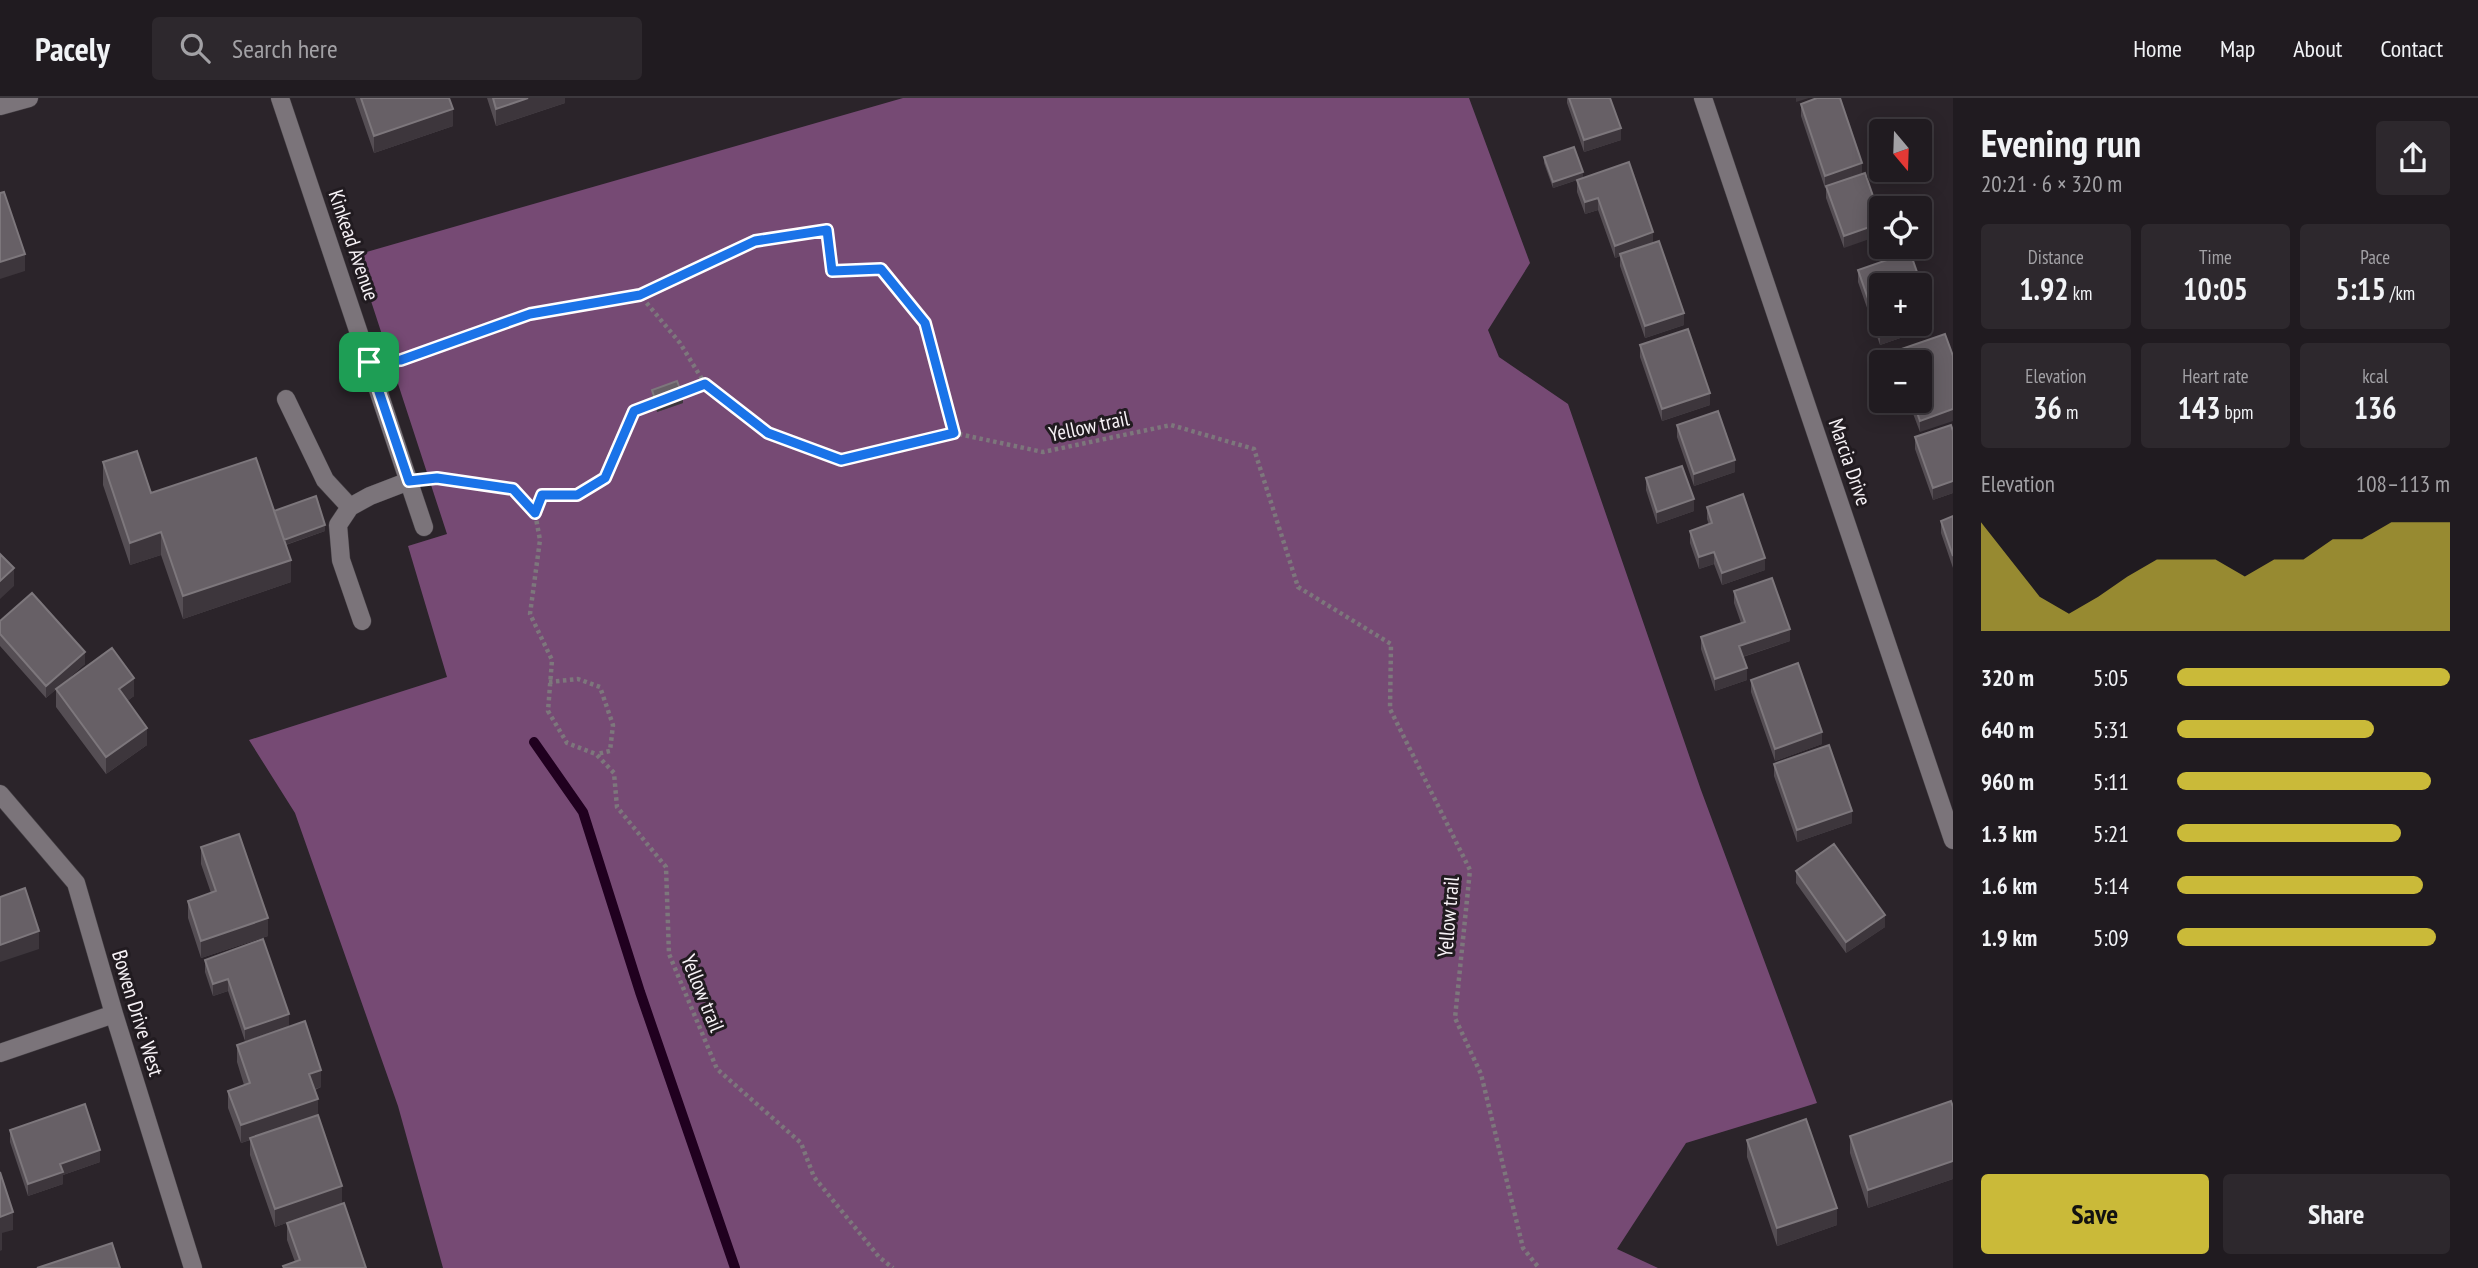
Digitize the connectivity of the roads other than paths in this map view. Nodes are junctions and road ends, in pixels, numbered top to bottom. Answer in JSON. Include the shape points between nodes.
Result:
{"nodes":[{"id":1,"x":29,"y":98,"type":"edge"},
{"id":2,"x":280,"y":98,"type":"edge"},
{"id":3,"x":1703,"y":98,"type":"edge"},
{"id":4,"x":0,"y":106,"type":"edge"},
{"id":5,"x":286,"y":399,"type":"dead end"},
{"id":6,"x":409,"y":481,"type":"junction"},
{"id":7,"x":350,"y":507,"type":"junction"},
{"id":8,"x":424,"y":527,"type":"dead end"},
{"id":9,"x":362,"y":621,"type":"dead end"},
{"id":10,"x":0,"y":794,"type":"edge"},
{"id":11,"x":1953,"y":840,"type":"edge"},
{"id":12,"x":114,"y":1014,"type":"junction"},
{"id":13,"x":0,"y":1053,"type":"edge"},
{"id":14,"x":193,"y":1268,"type":"edge"}],
"edges":[{"from":1,"to":4,"type":"street"},
{"from":2,"to":6,"type":"street","name":"Kinkead Avenue"},
{"from":3,"to":11,"type":"street","name":"Marcia Drive"},
{"from":5,"to":7,"type":"street","via":[[325,480]]},
{"from":6,"to":7,"type":"street"},
{"from":6,"to":8,"type":"street","name":"Kinkead Avenue"},
{"from":7,"to":9,"type":"street","via":[[338,526],[341,560]]},
{"from":10,"to":12,"type":"street","name":"Bowen Drive West","via":[[76,883]]},
{"from":12,"to":13,"type":"street"},
{"from":12,"to":14,"type":"street","name":"Bowen Drive West"}]}
